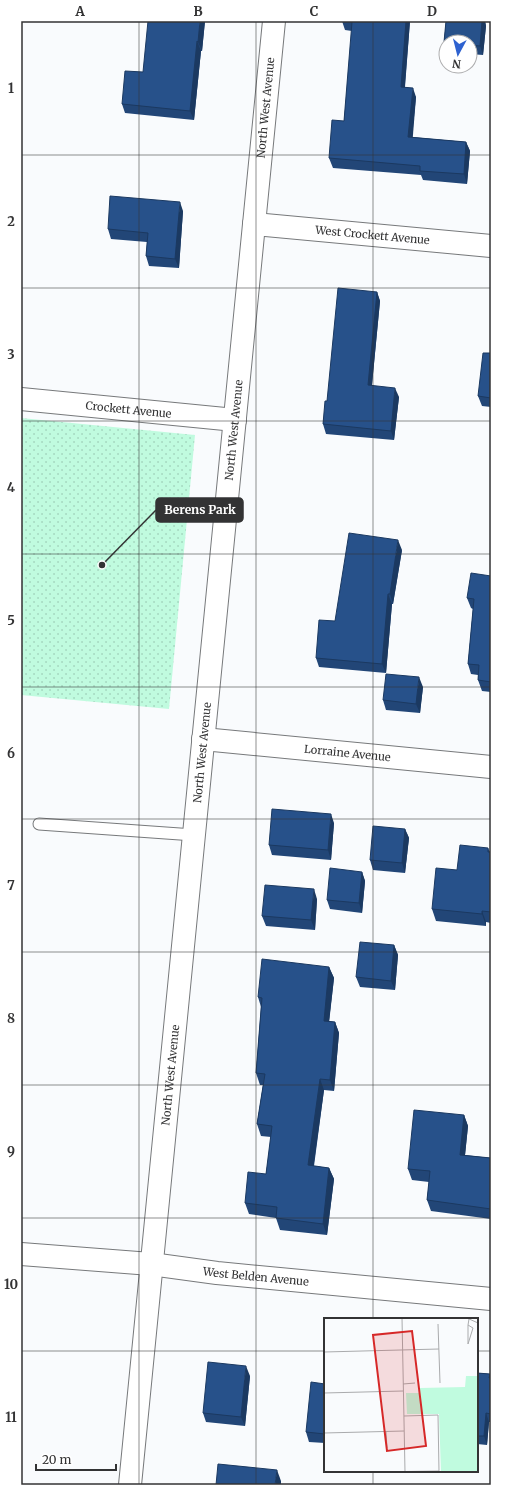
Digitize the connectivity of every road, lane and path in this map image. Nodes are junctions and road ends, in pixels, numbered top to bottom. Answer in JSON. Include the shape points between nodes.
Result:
{"nodes":[{"id":1,"x":274,"y":21,"type":"edge"},
{"id":2,"x":254,"y":224,"type":"junction"},
{"id":3,"x":491,"y":241,"type":"edge"},
{"id":4,"x":21,"y":399,"type":"edge"},
{"id":5,"x":235,"y":420,"type":"junction"},
{"id":6,"x":203,"y":739,"type":"junction"},
{"id":7,"x":491,"y":767,"type":"edge"},
{"id":8,"x":39,"y":824,"type":"dead end"},
{"id":9,"x":194,"y":835,"type":"junction"},
{"id":10,"x":21,"y":1254,"type":"edge"},
{"id":11,"x":151,"y":1264,"type":"junction"},
{"id":12,"x":491,"y":1299,"type":"edge"},
{"id":13,"x":130,"y":1485,"type":"edge"}],
"edges":[{"from":1,"to":2,"type":"street","name":"North West Avenue"},
{"from":2,"to":3,"type":"street","name":"West Crockett Avenue"},
{"from":2,"to":5,"type":"street","name":"North West Avenue"},
{"from":4,"to":5,"type":"street","name":"Crockett Avenue"},
{"from":5,"to":6,"type":"street","name":"North West Avenue"},
{"from":6,"to":7,"type":"street","name":"Lorraine Avenue"},
{"from":6,"to":9,"type":"street","name":"North West Avenue"},
{"from":8,"to":9,"type":"lane"},
{"from":9,"to":11,"type":"street","name":"North West Avenue"},
{"from":10,"to":11,"type":"street","name":"West Belden Avenue"},
{"from":11,"to":12,"type":"street","name":"West Belden Avenue","via":[[217,1273]]},
{"from":11,"to":13,"type":"street","name":"North West Avenue"}]}
